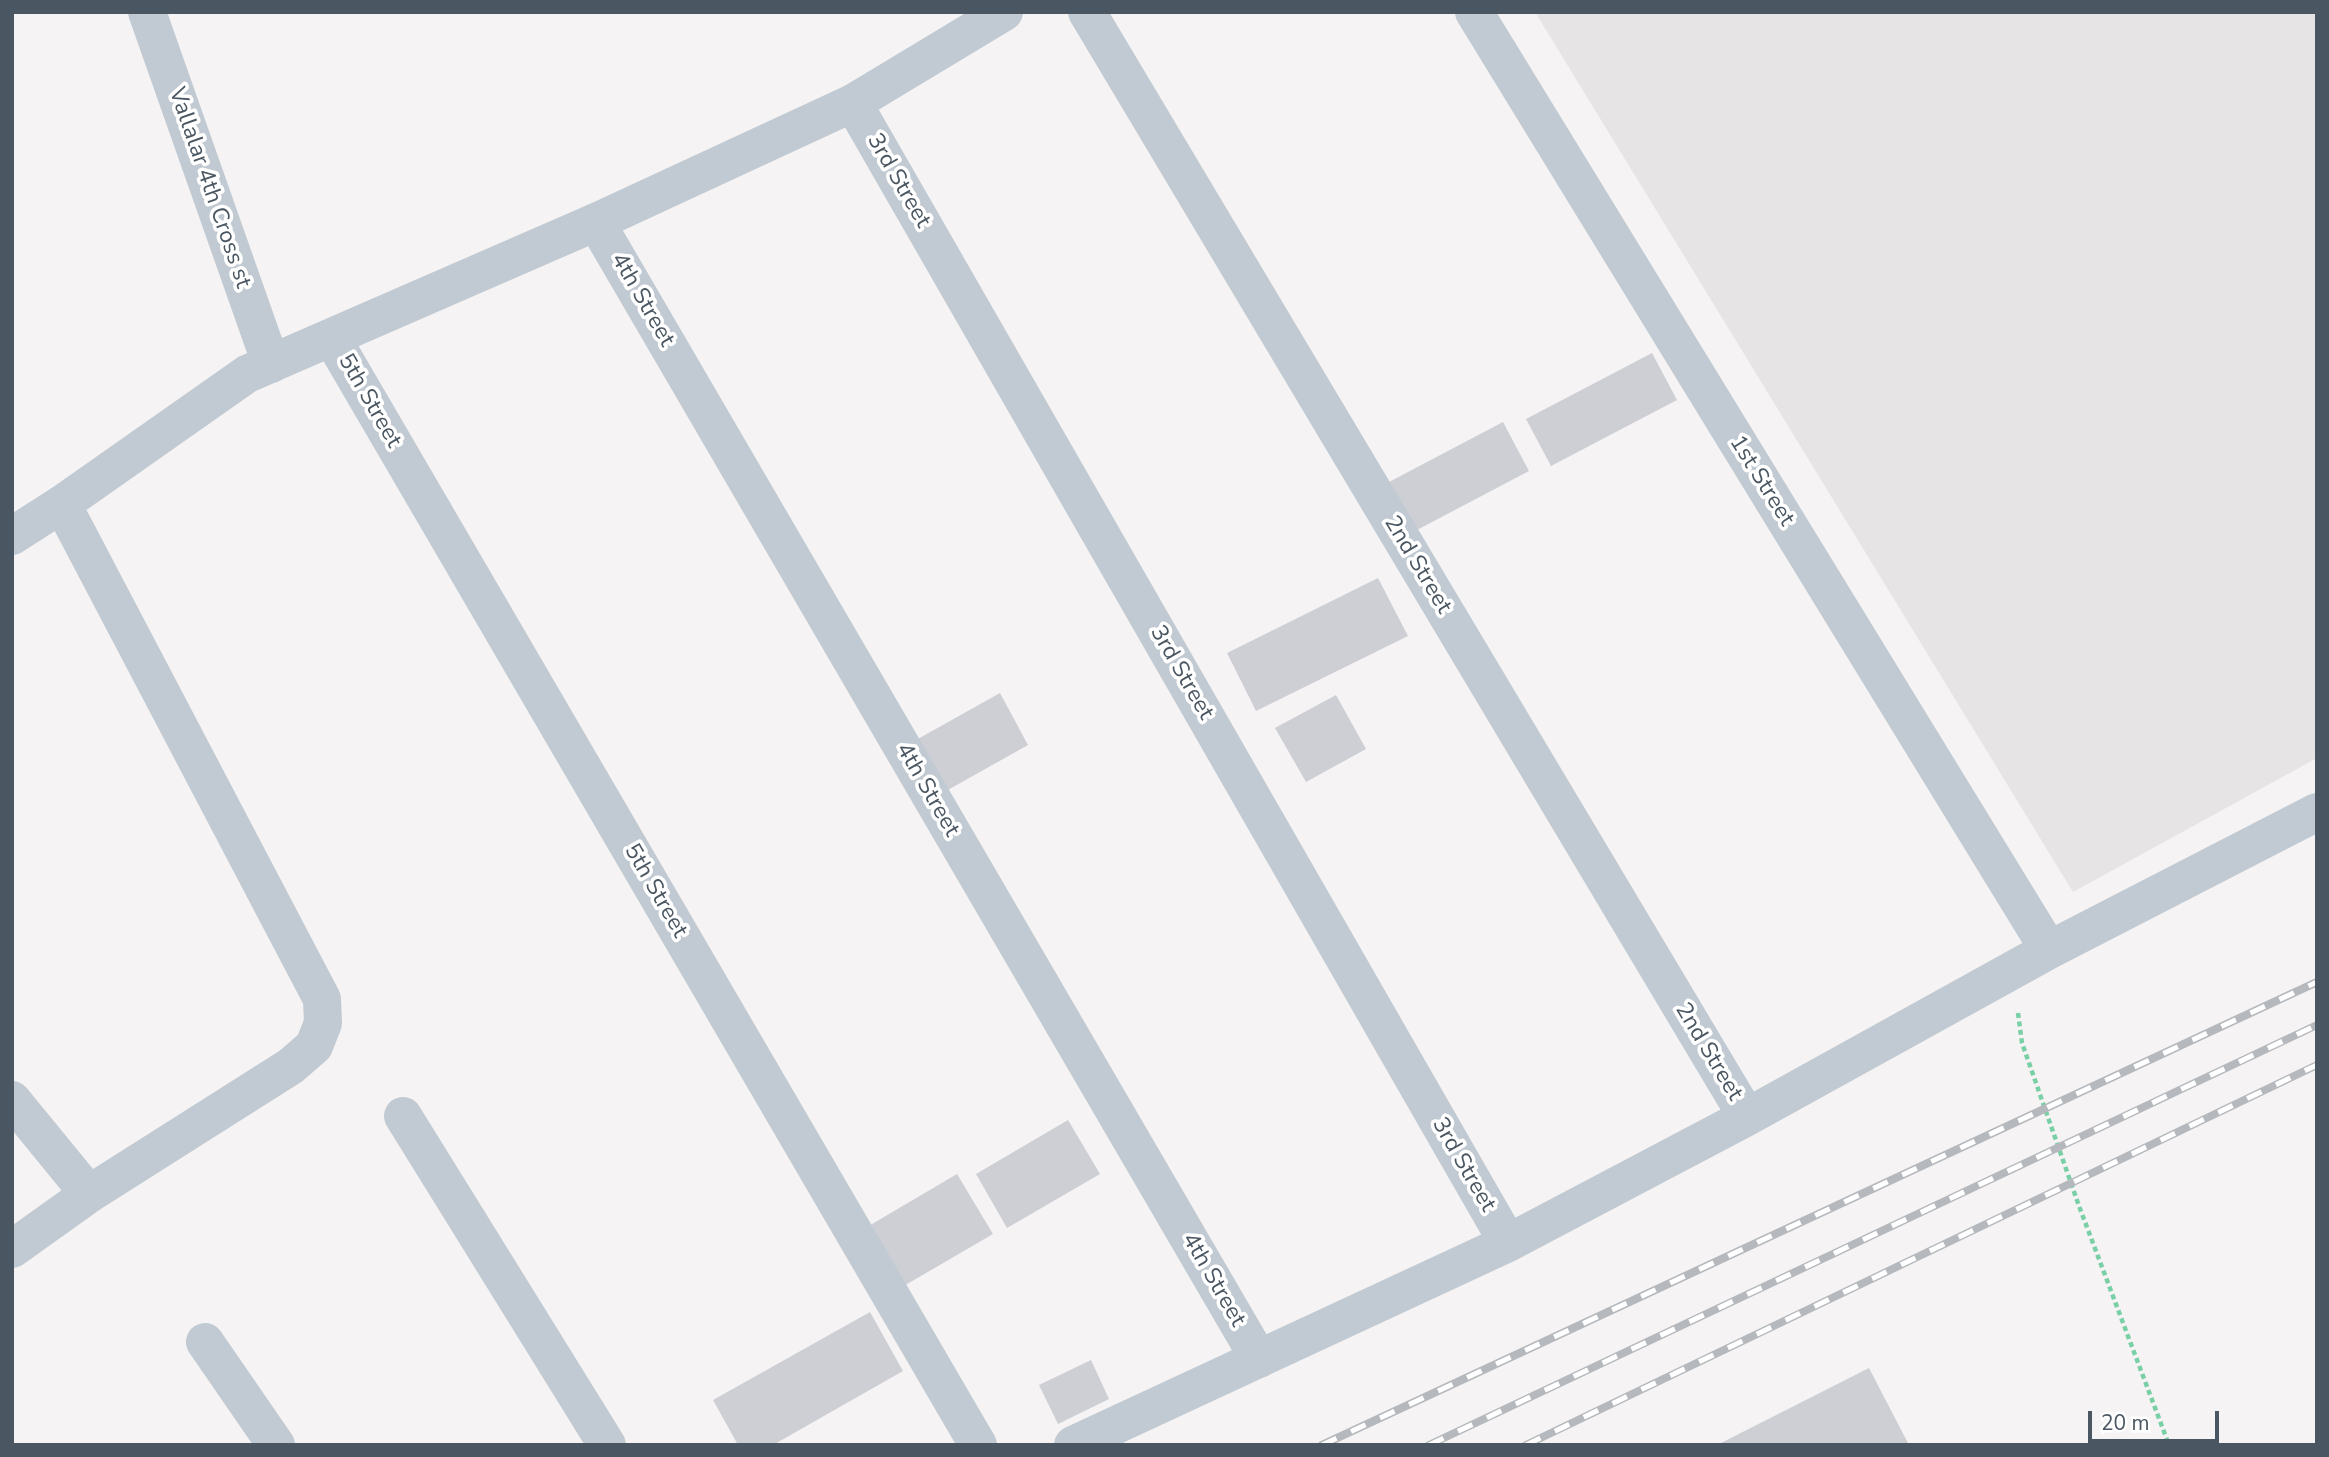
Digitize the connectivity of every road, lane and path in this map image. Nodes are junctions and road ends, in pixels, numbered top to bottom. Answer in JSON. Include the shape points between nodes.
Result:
{"nodes":[{"id":1,"x":147,"y":12,"type":"edge"},
{"id":2,"x":1004,"y":12,"type":"edge"},
{"id":3,"x":1087,"y":12,"type":"edge"},
{"id":4,"x":1474,"y":12,"type":"edge"},
{"id":5,"x":853,"y":103,"type":"junction"},
{"id":6,"x":596,"y":222,"type":"junction"},
{"id":7,"x":332,"y":338,"type":"junction"},
{"id":8,"x":271,"y":364,"type":"junction"},
{"id":9,"x":62,"y":504,"type":"junction"},
{"id":10,"x":12,"y":536,"type":"edge"},
{"id":11,"x":2317,"y":812,"type":"edge"},
{"id":12,"x":2036,"y":957,"type":"junction"},
{"id":13,"x":12,"y":1100,"type":"edge"},
{"id":14,"x":403,"y":1116,"type":"dead end"},
{"id":15,"x":1747,"y":1117,"type":"junction"},
{"id":16,"x":89,"y":1194,"type":"junction"},
{"id":17,"x":1508,"y":1243,"type":"junction"},
{"id":18,"x":12,"y":1249,"type":"edge"},
{"id":19,"x":205,"y":1342,"type":"dead end"},
{"id":20,"x":1259,"y":1359,"type":"junction"},
{"id":21,"x":276,"y":1445,"type":"edge"},
{"id":22,"x":607,"y":1445,"type":"edge"},
{"id":23,"x":978,"y":1445,"type":"edge"},
{"id":24,"x":1073,"y":1445,"type":"edge"},
{"id":25,"x":2169,"y":1445,"type":"edge"}],
"edges":[{"from":1,"to":8,"type":"street","name":"Vallalar 4th Cross st"},
{"from":2,"to":5,"type":"street"},
{"from":3,"to":15,"type":"street","name":"2nd Street"},
{"from":4,"to":12,"type":"street","name":"1st Street"},
{"from":5,"to":6,"type":"street"},
{"from":5,"to":17,"type":"street","name":"3rd Street"},
{"from":6,"to":7,"type":"street"},
{"from":6,"to":20,"type":"street","name":"4th Street"},
{"from":7,"to":8,"type":"street"},
{"from":7,"to":23,"type":"street","name":"5th Street"},
{"from":8,"to":9,"type":"street","via":[[247,374]]},
{"from":9,"to":10,"type":"street"},
{"from":9,"to":16,"type":"street","via":[[322,999],[323,1023],[314,1046],[291,1066]]},
{"from":11,"to":12,"type":"street"},
{"from":12,"to":15,"type":"street"},
{"from":12,"to":25,"type":"path","via":[[2016,1003],[2022,1043]]},
{"from":13,"to":16,"type":"street"},
{"from":14,"to":22,"type":"street"},
{"from":15,"to":17,"type":"street"},
{"from":16,"to":18,"type":"street"},
{"from":17,"to":20,"type":"street"},
{"from":19,"to":21,"type":"street"},
{"from":20,"to":24,"type":"street"}]}
